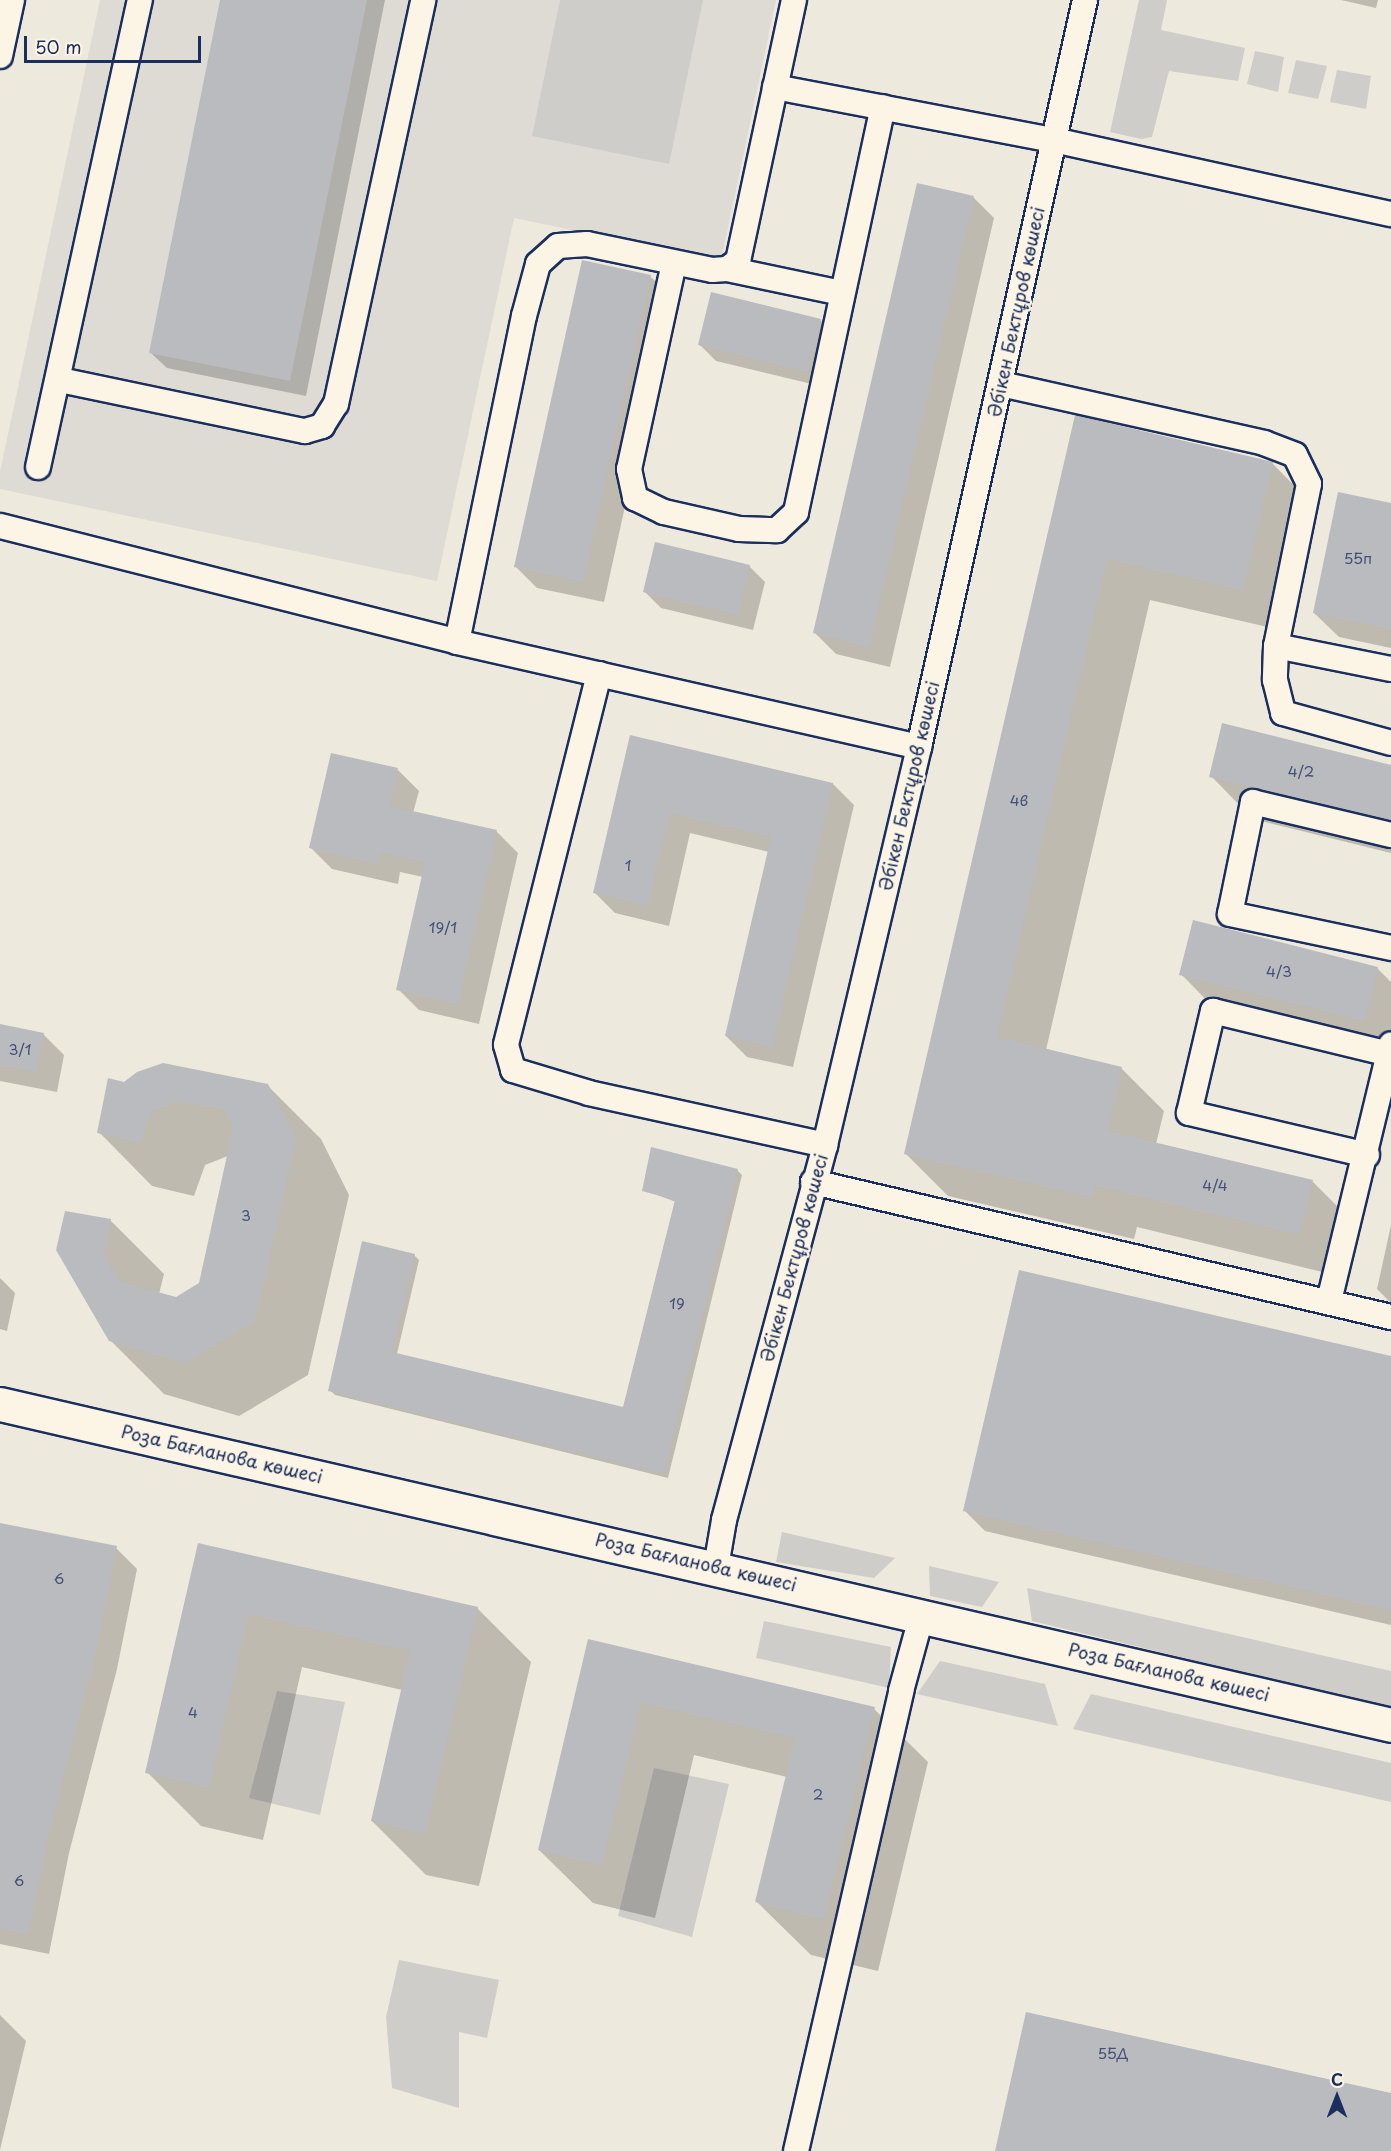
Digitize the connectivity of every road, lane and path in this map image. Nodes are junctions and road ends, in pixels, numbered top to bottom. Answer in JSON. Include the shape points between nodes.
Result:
{"nodes":[{"id":1,"x":12,"y":0,"type":"edge"},
{"id":2,"x":140,"y":0,"type":"edge"},
{"id":3,"x":423,"y":0,"type":"edge"},
{"id":4,"x":794,"y":0,"type":"edge"},
{"id":5,"x":1085,"y":0,"type":"edge"},
{"id":6,"x":0,"y":56,"type":"edge"},
{"id":7,"x":775,"y":87,"type":"junction"},
{"id":8,"x":882,"y":107,"type":"junction"},
{"id":9,"x":1054,"y":140,"type":"junction"},
{"id":10,"x":1391,"y":214,"type":"edge"},
{"id":11,"x":674,"y":262,"type":"junction"},
{"id":12,"x":727,"y":269,"type":"junction"},
{"id":13,"x":842,"y":293,"type":"junction"},
{"id":14,"x":60,"y":380,"type":"junction"},
{"id":15,"x":1001,"y":384,"type":"junction"},
{"id":16,"x":38,"y":467,"type":"dead end"},
{"id":17,"x":0,"y":526,"type":"edge"},
{"id":18,"x":457,"y":642,"type":"junction"},
{"id":19,"x":1276,"y":646,"type":"junction"},
{"id":20,"x":1391,"y":669,"type":"edge"},
{"id":21,"x":599,"y":674,"type":"junction"},
{"id":22,"x":1391,"y":743,"type":"edge"},
{"id":23,"x":919,"y":747,"type":"junction"},
{"id":24,"x":1391,"y":835,"type":"edge"},
{"id":25,"x":1391,"y":948,"type":"edge"},
{"id":26,"x":1390,"y":1049,"type":"edge"},
{"id":27,"x":825,"y":1144,"type":"junction"},
{"id":28,"x":1367,"y":1155,"type":"junction"},
{"id":29,"x":813,"y":1182,"type":"junction"},
{"id":30,"x":1329,"y":1301,"type":"junction"},
{"id":31,"x":1391,"y":1317,"type":"edge"},
{"id":32,"x":0,"y":1404,"type":"edge"},
{"id":33,"x":716,"y":1567,"type":"junction"},
{"id":34,"x":922,"y":1614,"type":"junction"},
{"id":35,"x":1391,"y":1725,"type":"edge"},
{"id":36,"x":796,"y":2151,"type":"edge"}],
"edges":[{"from":1,"to":6,"type":"street"},
{"from":2,"to":14,"type":"street"},
{"from":3,"to":14,"type":"street","via":[[336,404],[322,426],[305,431]]},
{"from":4,"to":7,"type":"street"},
{"from":5,"to":9,"type":"street","name":"Әбікен Бектұров көшесі"},
{"from":7,"to":8,"type":"street"},
{"from":7,"to":12,"type":"street","via":[[744,243],[738,261]]},
{"from":8,"to":9,"type":"street"},
{"from":8,"to":13,"type":"street"},
{"from":9,"to":10,"type":"street"},
{"from":9,"to":15,"type":"street","name":"Әбікен Бектұров көшесі"},
{"from":11,"to":12,"type":"street"},
{"from":11,"to":13,"type":"street","via":[[629,469],[635,498],[664,512],[739,529],[777,530],[796,512]]},
{"from":11,"to":18,"type":"street","via":[[587,244],[558,246],[538,264]]},
{"from":12,"to":13,"type":"street"},
{"from":14,"to":16,"type":"street"},
{"from":15,"to":19,"type":"street","via":[[1264,443],[1295,455],[1309,484]]},
{"from":15,"to":23,"type":"street","name":"Әбікен Бектұров көшесі"},
{"from":17,"to":18,"type":"street"},
{"from":18,"to":21,"type":"street"},
{"from":19,"to":20,"type":"street"},
{"from":19,"to":22,"type":"street","via":[[1275,680],[1283,713]]},
{"from":21,"to":23,"type":"street"},
{"from":21,"to":27,"type":"street","via":[[506,1045],[513,1071],[589,1093]]},
{"from":23,"to":27,"type":"street","name":"Әбікен Бектұров көшесі"},
{"from":24,"to":25,"type":"street","via":[[1252,802],[1230,914]]},
{"from":26,"to":28,"type":"street"},
{"from":26,"to":28,"type":"street","via":[[1213,1011],[1189,1113]]},
{"from":27,"to":29,"type":"street","name":"Әбікен Бектұров көшесі"},
{"from":28,"to":30,"type":"street"},
{"from":29,"to":30,"type":"street"},
{"from":29,"to":33,"type":"street","name":"Әбікен Бектұров көшесі","via":[[724,1520]]},
{"from":30,"to":31,"type":"street"},
{"from":32,"to":33,"type":"street","name":"Роза Бағланова көшесі"},
{"from":33,"to":34,"type":"street","name":"Роза Бағланова көшесі"},
{"from":34,"to":35,"type":"street","name":"Роза Бағланова көшесі"},
{"from":34,"to":36,"type":"street"}]}
